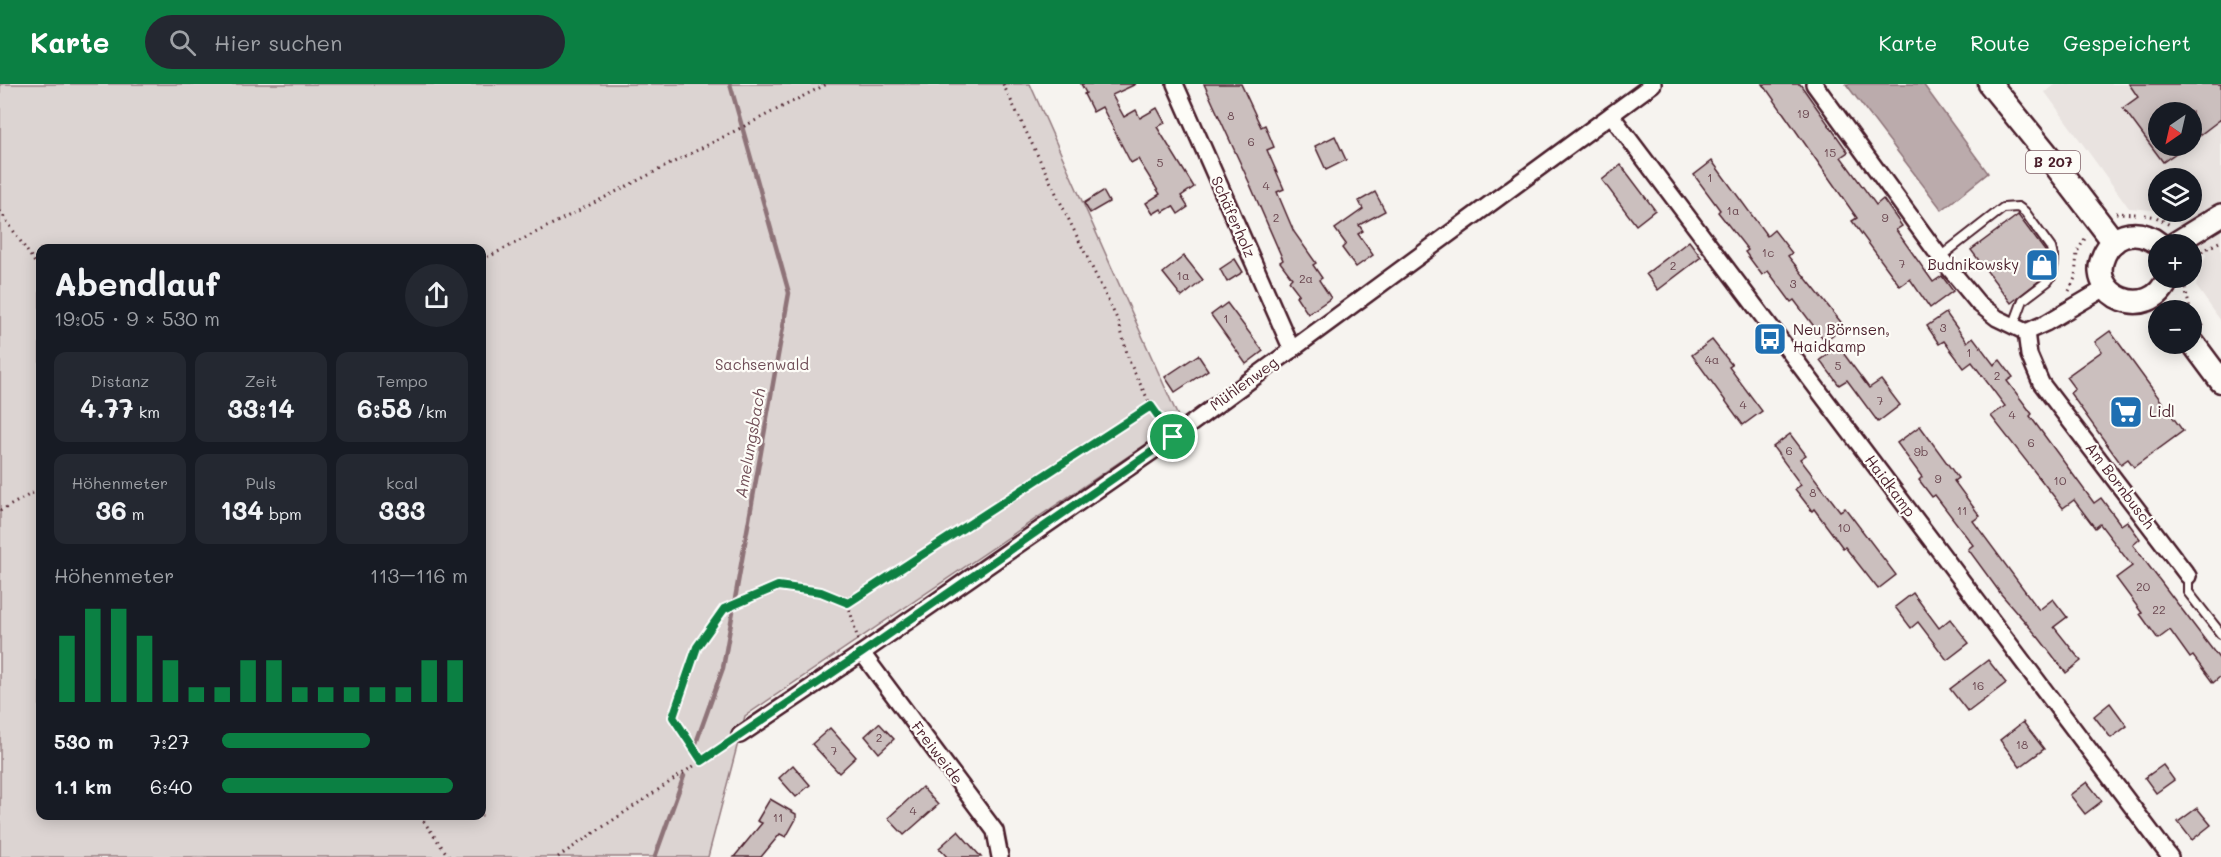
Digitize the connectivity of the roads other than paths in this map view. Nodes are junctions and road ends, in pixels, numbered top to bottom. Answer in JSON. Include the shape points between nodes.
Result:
{"nodes":[{"id":1,"x":1175,"y":84,"type":"edge"},
{"id":2,"x":1653,"y":84,"type":"edge"},
{"id":3,"x":1814,"y":84,"type":"edge"},
{"id":4,"x":1990,"y":84,"type":"edge"},
{"id":5,"x":1611,"y":115,"type":"junction"},
{"id":6,"x":2221,"y":215,"type":"edge"},
{"id":7,"x":2178,"y":234,"type":"edge"},
{"id":8,"x":2148,"y":237,"type":"edge"},
{"id":9,"x":2114,"y":242,"type":"junction"},
{"id":10,"x":1940,"y":257,"type":"junction"},
{"id":11,"x":2107,"y":287,"type":"junction"},
{"id":12,"x":2169,"y":292,"type":"edge"},
{"id":13,"x":2019,"y":329,"type":"junction"},
{"id":14,"x":1292,"y":350,"type":"junction"},
{"id":15,"x":2201,"y":354,"type":"edge"},
{"id":16,"x":2221,"y":381,"type":"edge"},
{"id":17,"x":2188,"y":576,"type":"joint"},
{"id":18,"x":2221,"y":634,"type":"edge"},
{"id":19,"x":862,"y":653,"type":"junction"},
{"id":20,"x":740,"y":735,"type":"road end"},
{"id":21,"x":1000,"y":857,"type":"edge"},
{"id":22,"x":2170,"y":857,"type":"edge"}],
"edges":[{"from":1,"to":14,"type":"street","name":"Schäferholz"},
{"from":2,"to":5,"type":"street","name":"Mühlenweg"},
{"from":3,"to":10,"type":"street"},
{"from":4,"to":9,"type":"main road","number":"B 207"},
{"from":5,"to":14,"type":"street","name":"Mühlenweg"},
{"from":5,"to":22,"type":"street","name":"Haidkamp"},
{"from":6,"to":7,"type":"street"},
{"from":8,"to":9,"type":"main road","via":[[2135,234]]},
{"from":9,"to":11,"type":"main road","via":[[2103,258]]},
{"from":10,"to":13,"type":"street","via":[[1978,303]]},
{"from":10,"to":13,"type":"lane","via":[[2003,208],[2018,207],[2025,212],[2051,248],[2054,261],[2048,281],[2023,300]]},
{"from":11,"to":12,"type":"main road","via":[[2124,301],[2135,303]]},
{"from":11,"to":13,"type":"street","via":[[2046,322]]},
{"from":13,"to":17,"type":"street","name":"Am Bornbusch","via":[[2041,383]]},
{"from":14,"to":19,"type":"street","name":"Mühlenweg"},
{"from":15,"to":16,"type":"main road"},
{"from":17,"to":18,"type":"lane","name":"Am Bornbusch","via":[[2188,592]]},
{"from":19,"to":20,"type":"street","name":"Mühlenweg"},
{"from":19,"to":21,"type":"street","name":"Freiweide","via":[[996,831]]}]}
